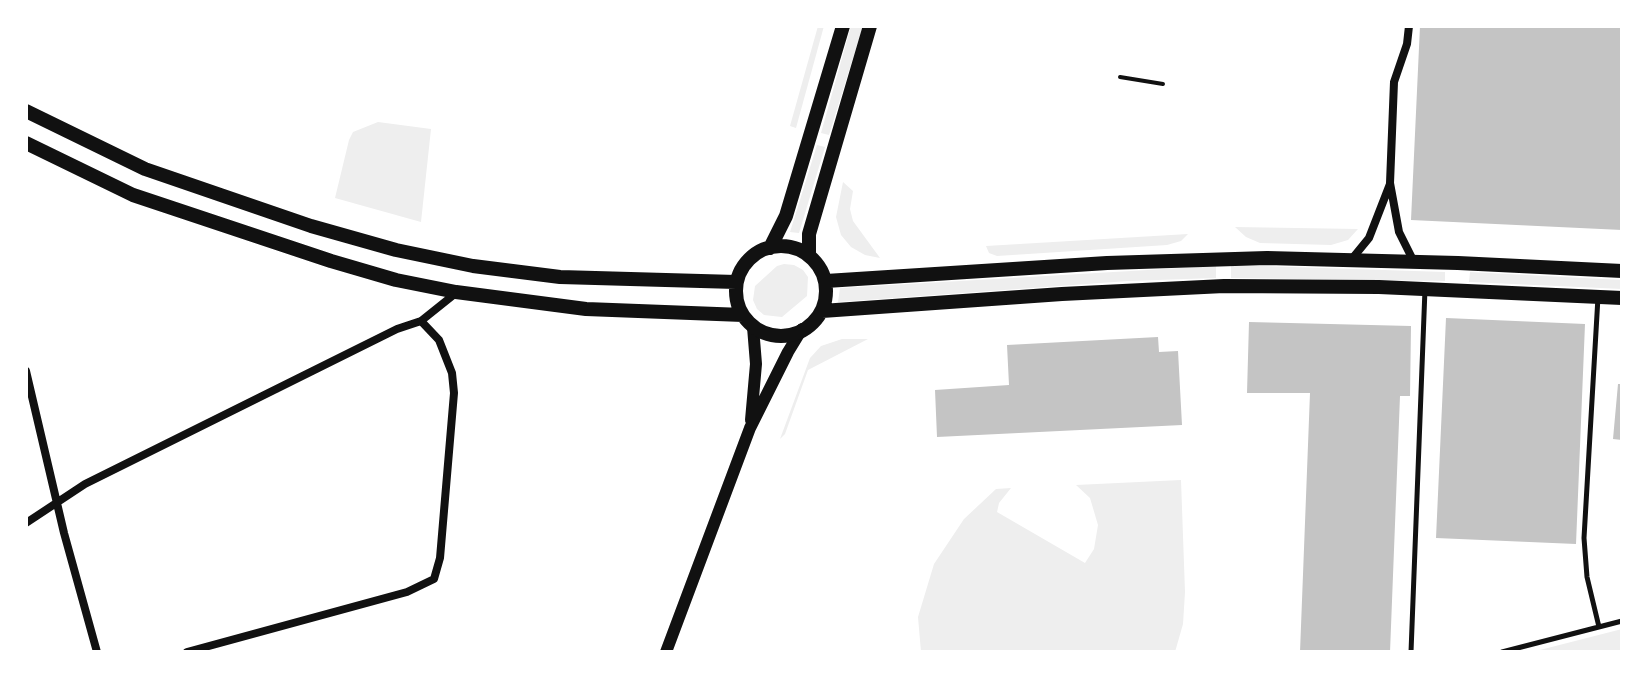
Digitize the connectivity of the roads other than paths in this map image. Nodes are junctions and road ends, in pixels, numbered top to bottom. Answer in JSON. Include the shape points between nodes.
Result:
{"nodes":[{"id":1,"x":843,"y":26,"type":"edge"},
{"id":2,"x":870,"y":26,"type":"edge"},
{"id":3,"x":1409,"y":26,"type":"edge"},
{"id":4,"x":26,"y":111,"type":"edge"},
{"id":5,"x":26,"y":143,"type":"edge"},
{"id":6,"x":1390,"y":183,"type":"junction"},
{"id":7,"x":770,"y":248,"type":"junction"},
{"id":8,"x":809,"y":255,"type":"junction"},
{"id":9,"x":1351,"y":260,"type":"junction"},
{"id":10,"x":1414,"y":263,"type":"junction"},
{"id":11,"x":1622,"y":271,"type":"edge"},
{"id":12,"x":826,"y":281,"type":"junction"},
{"id":13,"x":736,"y":282,"type":"junction"},
{"id":14,"x":1425,"y":288,"type":"junction"},
{"id":15,"x":456,"y":292,"type":"junction"},
{"id":16,"x":1598,"y":296,"type":"junction"},
{"id":17,"x":1622,"y":298,"type":"edge"},
{"id":18,"x":822,"y":311,"type":"junction"},
{"id":19,"x":743,"y":315,"type":"junction"},
{"id":20,"x":421,"y":321,"type":"junction"},
{"id":21,"x":753,"y":327,"type":"junction"},
{"id":22,"x":802,"y":329,"type":"junction"},
{"id":23,"x":26,"y":371,"type":"edge"},
{"id":24,"x":750,"y":428,"type":"junction"},
{"id":25,"x":58,"y":504,"type":"junction"},
{"id":26,"x":26,"y":523,"type":"edge"},
{"id":27,"x":1622,"y":621,"type":"edge"},
{"id":28,"x":1599,"y":627,"type":"junction"},
{"id":29,"x":97,"y":652,"type":"edge"},
{"id":30,"x":187,"y":652,"type":"edge"},
{"id":31,"x":666,"y":652,"type":"edge"},
{"id":32,"x":1411,"y":652,"type":"edge"},
{"id":33,"x":1502,"y":652,"type":"edge"}],
"edges":[{"from":1,"to":7,"type":"main road","via":[[786,216]]},
{"from":2,"to":8,"type":"main road","via":[[809,234]]},
{"from":3,"to":6,"type":"street","via":[[1394,82]]},
{"from":4,"to":13,"type":"main road","via":[[145,169],[396,250],[560,277]]},
{"from":5,"to":15,"type":"main road","via":[[133,195],[205,220],[396,280]]},
{"from":6,"to":9,"type":"street","via":[[1369,238]]},
{"from":6,"to":10,"type":"street","via":[[1399,232]]},
{"from":7,"to":8,"type":"main road","via":[[784,245]]},
{"from":7,"to":13,"type":"main road","via":[[744,267]]},
{"from":8,"to":12,"type":"main road"},
{"from":9,"to":10,"type":"main road"},
{"from":9,"to":12,"type":"main road","via":[[1107,263]]},
{"from":10,"to":11,"type":"main road"},
{"from":12,"to":18,"type":"main road"},
{"from":13,"to":19,"type":"main road"},
{"from":14,"to":16,"type":"main road"},
{"from":14,"to":18,"type":"main road","via":[[1195,287]]},
{"from":14,"to":32,"type":"lane"},
{"from":15,"to":19,"type":"main road","via":[[586,309]]},
{"from":15,"to":20,"type":"street"},
{"from":16,"to":17,"type":"main road"},
{"from":16,"to":28,"type":"lane","via":[[1584,538]]},
{"from":18,"to":22,"type":"main road"},
{"from":19,"to":21,"type":"main road"},
{"from":20,"to":25,"type":"street","via":[[85,484]]},
{"from":20,"to":30,"type":"street","via":[[439,340],[454,393],[434,579],[407,592]]},
{"from":21,"to":22,"type":"main road","via":[[778,336]]},
{"from":21,"to":24,"type":"street","via":[[756,364]]},
{"from":22,"to":24,"type":"street"},
{"from":23,"to":25,"type":"street"},
{"from":24,"to":31,"type":"street"},
{"from":25,"to":26,"type":"street"},
{"from":25,"to":29,"type":"street"},
{"from":27,"to":28,"type":"lane"},
{"from":28,"to":33,"type":"lane"}]}
